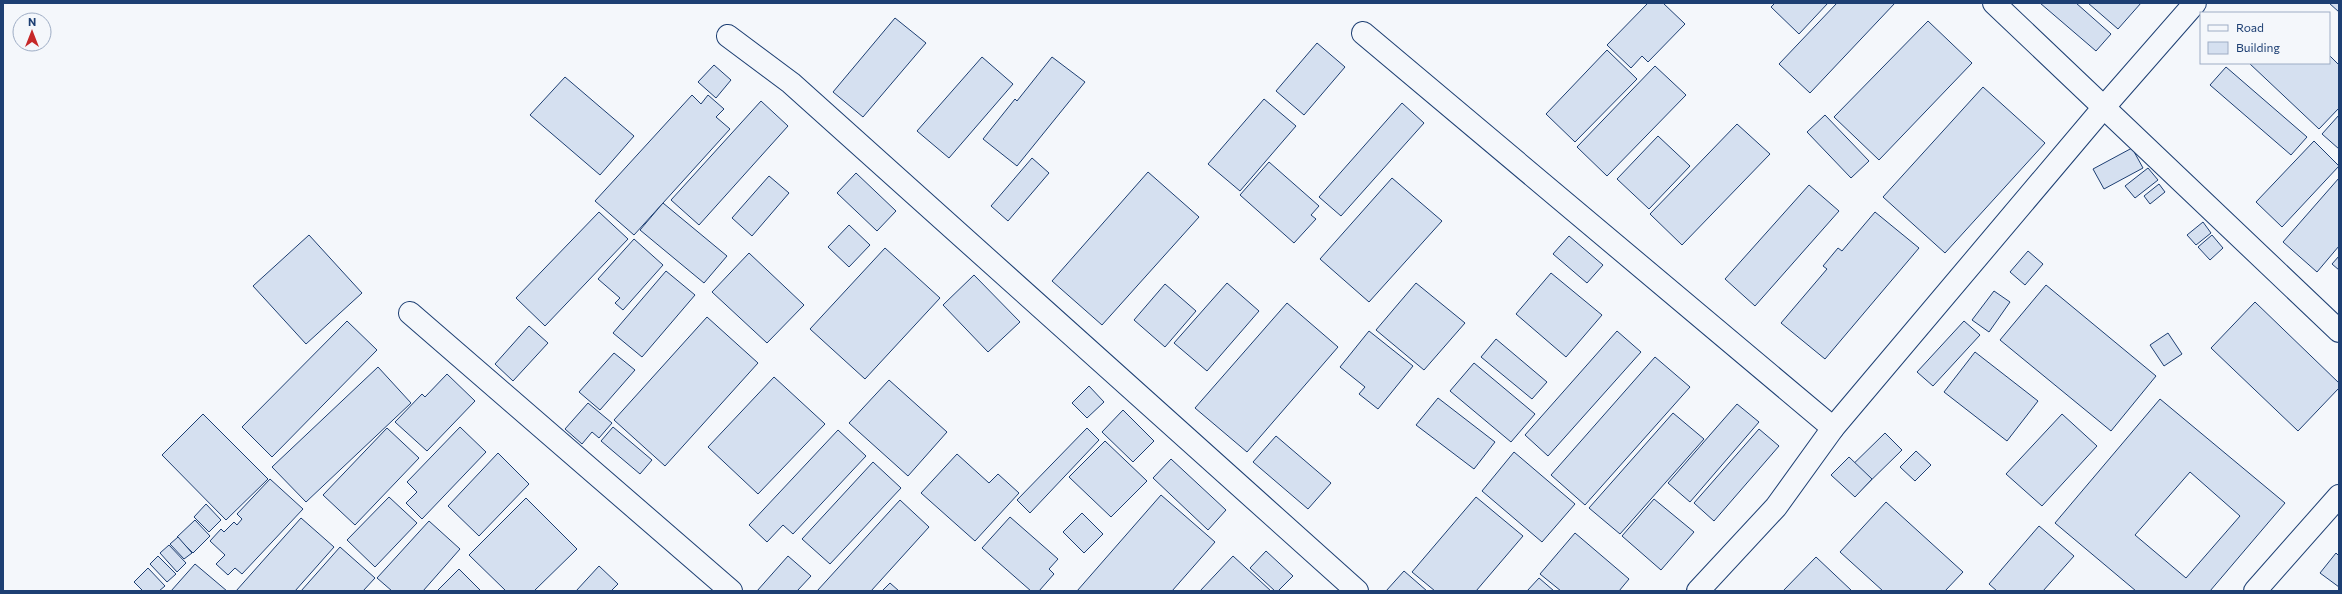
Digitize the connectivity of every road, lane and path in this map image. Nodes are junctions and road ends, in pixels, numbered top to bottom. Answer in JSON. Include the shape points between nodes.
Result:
{"nodes":[{"id":1,"x":1994,"y":3,"type":"edge"},
{"id":2,"x":2195,"y":3,"type":"edge"},
{"id":3,"x":1363,"y":33,"type":"dead end"},
{"id":4,"x":728,"y":36,"type":"dead end"},
{"id":5,"x":2104,"y":107,"type":"junction"},
{"id":6,"x":410,"y":313,"type":"dead end"},
{"id":7,"x":2339,"y":331,"type":"edge"},
{"id":8,"x":1834,"y":428,"type":"junction"},
{"id":9,"x":2339,"y":496,"type":"edge"},
{"id":10,"x":731,"y":591,"type":"edge"},
{"id":11,"x":1357,"y":591,"type":"edge"},
{"id":12,"x":1698,"y":591,"type":"edge"},
{"id":13,"x":2255,"y":591,"type":"edge"}],
"edges":[{"from":1,"to":5,"type":"street"},
{"from":2,"to":5,"type":"street"},
{"from":3,"to":8,"type":"street"},
{"from":4,"to":11,"type":"street","via":[[797,88]]},
{"from":5,"to":7,"type":"street"},
{"from":5,"to":8,"type":"street"},
{"from":6,"to":10,"type":"street"},
{"from":8,"to":12,"type":"street","via":[[1776,507]]},
{"from":9,"to":13,"type":"street"}]}
